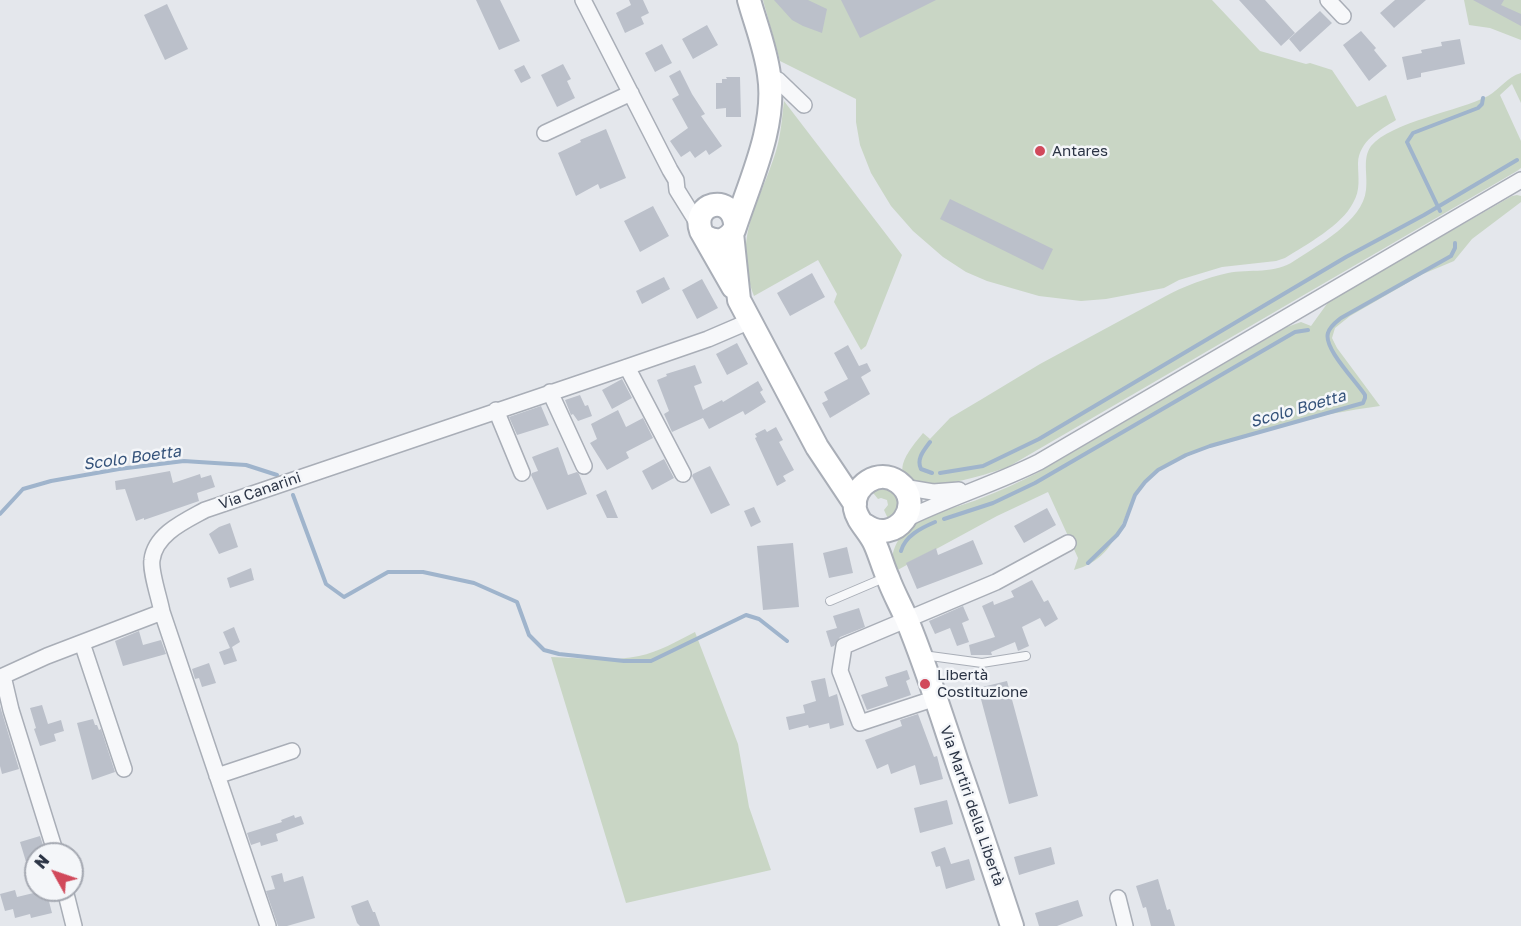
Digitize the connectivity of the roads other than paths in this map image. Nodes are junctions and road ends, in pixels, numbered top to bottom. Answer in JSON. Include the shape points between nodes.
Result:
{"nodes":[{"id":1,"x":583,"y":0,"type":"edge"},
{"id":2,"x":749,"y":0,"type":"edge"},
{"id":3,"x":1328,"y":0,"type":"edge"},
{"id":4,"x":1343,"y":16,"type":"dead end"},
{"id":5,"x":770,"y":76,"type":"junction"},
{"id":6,"x":631,"y":93,"type":"junction"},
{"id":7,"x":804,"y":105,"type":"dead end"},
{"id":8,"x":545,"y":133,"type":"dead end"},
{"id":9,"x":675,"y":180,"type":"junction"},
{"id":10,"x":1521,"y":180,"type":"edge"},
{"id":11,"x":749,"y":181,"type":"junction"},
{"id":12,"x":716,"y":206,"type":"junction"},
{"id":13,"x":734,"y":228,"type":"junction"},
{"id":14,"x":703,"y":232,"type":"junction"},
{"id":15,"x":737,"y":293,"type":"junction"},
{"id":16,"x":750,"y":321,"type":"junction"},
{"id":17,"x":627,"y":367,"type":"junction"},
{"id":18,"x":550,"y":392,"type":"junction"},
{"id":19,"x":496,"y":410,"type":"junction"},
{"id":20,"x":829,"y":464,"type":"junction"},
{"id":21,"x":584,"y":466,"type":"dead end"},
{"id":22,"x":522,"y":473,"type":"dead end"},
{"id":23,"x":682,"y":474,"type":"dead end"},
{"id":24,"x":866,"y":482,"type":"junction"},
{"id":25,"x":903,"y":487,"type":"junction"},
{"id":26,"x":980,"y":488,"type":"junction"},
{"id":27,"x":855,"y":504,"type":"junction"},
{"id":28,"x":898,"y":524,"type":"junction"},
{"id":29,"x":865,"y":525,"type":"junction"},
{"id":30,"x":1068,"y":543,"type":"dead end"},
{"id":31,"x":887,"y":577,"type":"junction"},
{"id":32,"x":830,"y":601,"type":"dead end"},
{"id":33,"x":162,"y":612,"type":"junction"},
{"id":34,"x":906,"y":619,"type":"junction"},
{"id":35,"x":82,"y":643,"type":"junction"},
{"id":36,"x":920,"y":655,"type":"junction"},
{"id":37,"x":1026,"y":656,"type":"dead end"},
{"id":38,"x":2,"y":677,"type":"edge"},
{"id":39,"x":936,"y":698,"type":"junction"},
{"id":40,"x":292,"y":751,"type":"dead end"},
{"id":41,"x":124,"y":769,"type":"dead end"},
{"id":42,"x":217,"y":777,"type":"junction"},
{"id":43,"x":52,"y":842,"type":"edge"},
{"id":44,"x":1118,"y":898,"type":"dead end"},
{"id":45,"x":68,"y":902,"type":"edge"},
{"id":46,"x":74,"y":926,"type":"edge"},
{"id":47,"x":268,"y":926,"type":"edge"},
{"id":48,"x":1012,"y":926,"type":"edge"},
{"id":49,"x":1125,"y":926,"type":"edge"}],
"edges":[{"from":1,"to":6,"type":"street","name":"Via Martiri della Libertà"},
{"from":2,"to":5,"type":"street"},
{"from":3,"to":4,"type":"street"},
{"from":5,"to":7,"type":"street"},
{"from":5,"to":11,"type":"street","via":[[769,117]]},
{"from":6,"to":8,"type":"street"},
{"from":6,"to":9,"type":"street","name":"Via Martiri della Libertà"},
{"from":9,"to":12,"type":"street","name":"Via Martiri della Libertà","via":[[695,199]]},
{"from":9,"to":14,"type":"street","name":"Via Martiri della Libertà"},
{"from":10,"to":26,"type":"street","via":[[1039,462]]},
{"from":11,"to":12,"type":"street"},
{"from":11,"to":13,"type":"street"},
{"from":12,"to":13,"type":"street","name":"Via Martiri della Libertà","via":[[731,212]]},
{"from":12,"to":14,"type":"street","via":[[701,214]]},
{"from":13,"to":14,"type":"street","via":[[720,241]]},
{"from":13,"to":15,"type":"street","name":"Via Martiri della Libertà"},
{"from":14,"to":15,"type":"street","name":"Via Martiri della Libertà"},
{"from":15,"to":16,"type":"street","name":"Via Martiri della Libertà"},
{"from":16,"to":17,"type":"street","name":"Via Canarini"},
{"from":16,"to":20,"type":"street","name":"Via Martiri della Libertà"},
{"from":17,"to":18,"type":"street","name":"Via Canarini"},
{"from":17,"to":23,"type":"street"},
{"from":18,"to":19,"type":"street","name":"Via Canarini"},
{"from":18,"to":21,"type":"street"},
{"from":19,"to":22,"type":"street"},
{"from":19,"to":33,"type":"street","name":"Via Canarini","via":[[205,510],[167,532],[152,561]]},
{"from":20,"to":24,"type":"street","name":"Via Martiri della Libertà"},
{"from":20,"to":27,"type":"street","name":"Via Martiri della Libertà"},
{"from":24,"to":25,"type":"street","name":"Via Martiri della Libertà","via":[[885,477]]},
{"from":24,"to":27,"type":"street"},
{"from":25,"to":26,"type":"street","via":[[933,492]]},
{"from":25,"to":28,"type":"street","name":"Via Martiri della Libertà","via":[[909,506]]},
{"from":26,"to":28,"type":"street"},
{"from":27,"to":29,"type":"street","name":"Via Martiri della Libertà","via":[[858,518]]},
{"from":28,"to":29,"type":"street","via":[[878,531]]},
{"from":28,"to":31,"type":"street","name":"Via Martiri della Libertà","via":[[884,554]]},
{"from":29,"to":31,"type":"street","name":"Via Martiri della Libertà"},
{"from":30,"to":34,"type":"street","via":[[996,582]]},
{"from":31,"to":32,"type":"lane"},
{"from":31,"to":34,"type":"street","name":"Via Martiri della Libertà"},
{"from":33,"to":35,"type":"street"},
{"from":33,"to":42,"type":"street","name":"Via Canarini"},
{"from":34,"to":36,"type":"street","name":"Via Martiri della Libertà"},
{"from":34,"to":39,"type":"street","via":[[844,646],[840,671],[860,723]]},
{"from":35,"to":38,"type":"street"},
{"from":35,"to":41,"type":"street"},
{"from":36,"to":37,"type":"lane","via":[[982,663]]},
{"from":36,"to":39,"type":"street","name":"Via Martiri della Libertà"},
{"from":38,"to":43,"type":"street"},
{"from":39,"to":48,"type":"street","name":"Via Martiri della Libertà"},
{"from":40,"to":42,"type":"street"},
{"from":42,"to":47,"type":"street","name":"Via Canarini"},
{"from":44,"to":49,"type":"street"},
{"from":45,"to":46,"type":"street"}]}
